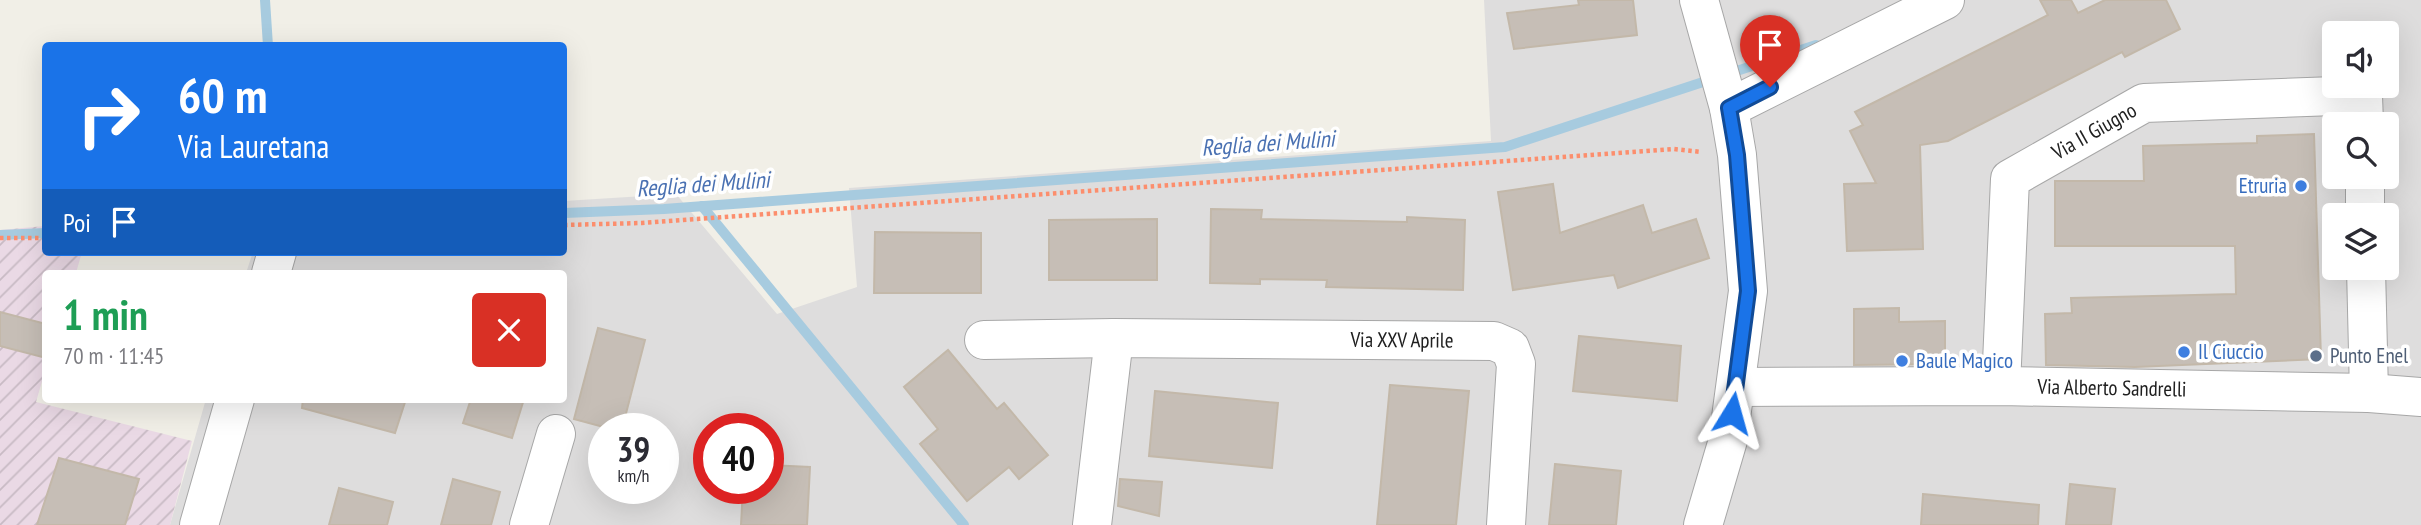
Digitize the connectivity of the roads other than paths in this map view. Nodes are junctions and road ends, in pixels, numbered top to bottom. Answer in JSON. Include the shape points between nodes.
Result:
{"nodes":[{"id":1,"x":1699,"y":0,"type":"edge"},
{"id":2,"x":1945,"y":0,"type":"edge"},
{"id":3,"x":1729,"y":108,"type":"junction"},
{"id":4,"x":2364,"y":112,"type":"edge"},
{"id":5,"x":2366,"y":280,"type":"edge"},
{"id":6,"x":1114,"y":338,"type":"junction"},
{"id":7,"x":984,"y":340,"type":"dead end"},
{"id":8,"x":1736,"y":387,"type":"junction"},
{"id":9,"x":2001,"y":387,"type":"junction"},
{"id":10,"x":2369,"y":393,"type":"junction"},
{"id":11,"x":2421,"y":397,"type":"edge"},
{"id":12,"x":234,"y":403,"type":"edge"},
{"id":13,"x":556,"y":434,"type":"dead end"},
{"id":14,"x":199,"y":525,"type":"edge"},
{"id":15,"x":529,"y":525,"type":"edge"},
{"id":16,"x":1092,"y":525,"type":"edge"},
{"id":17,"x":1506,"y":525,"type":"edge"},
{"id":18,"x":1703,"y":525,"type":"edge"}],
"edges":[{"from":1,"to":3,"type":"street"},
{"from":2,"to":3,"type":"street"},
{"from":3,"to":8,"type":"street","via":[[1748,291]]},
{"from":4,"to":9,"type":"street","name":"Via II Giugno","via":[[2363,95],[2144,103],[2010,178]]},
{"from":5,"to":10,"type":"street"},
{"from":6,"to":7,"type":"street","name":"Via XXV Aprile"},
{"from":6,"to":16,"type":"street"},
{"from":6,"to":17,"type":"street","name":"Via XXV Aprile","via":[[1494,341],[1510,348],[1516,363]]},
{"from":8,"to":9,"type":"street","name":"Via Alberto Sandrelli"},
{"from":8,"to":18,"type":"street","via":[[1728,440]]},
{"from":9,"to":10,"type":"street","name":"Via Alberto Sandrelli"},
{"from":10,"to":11,"type":"street","name":"Via Alberto Sandrelli"},
{"from":12,"to":14,"type":"street"},
{"from":13,"to":15,"type":"street"}]}
